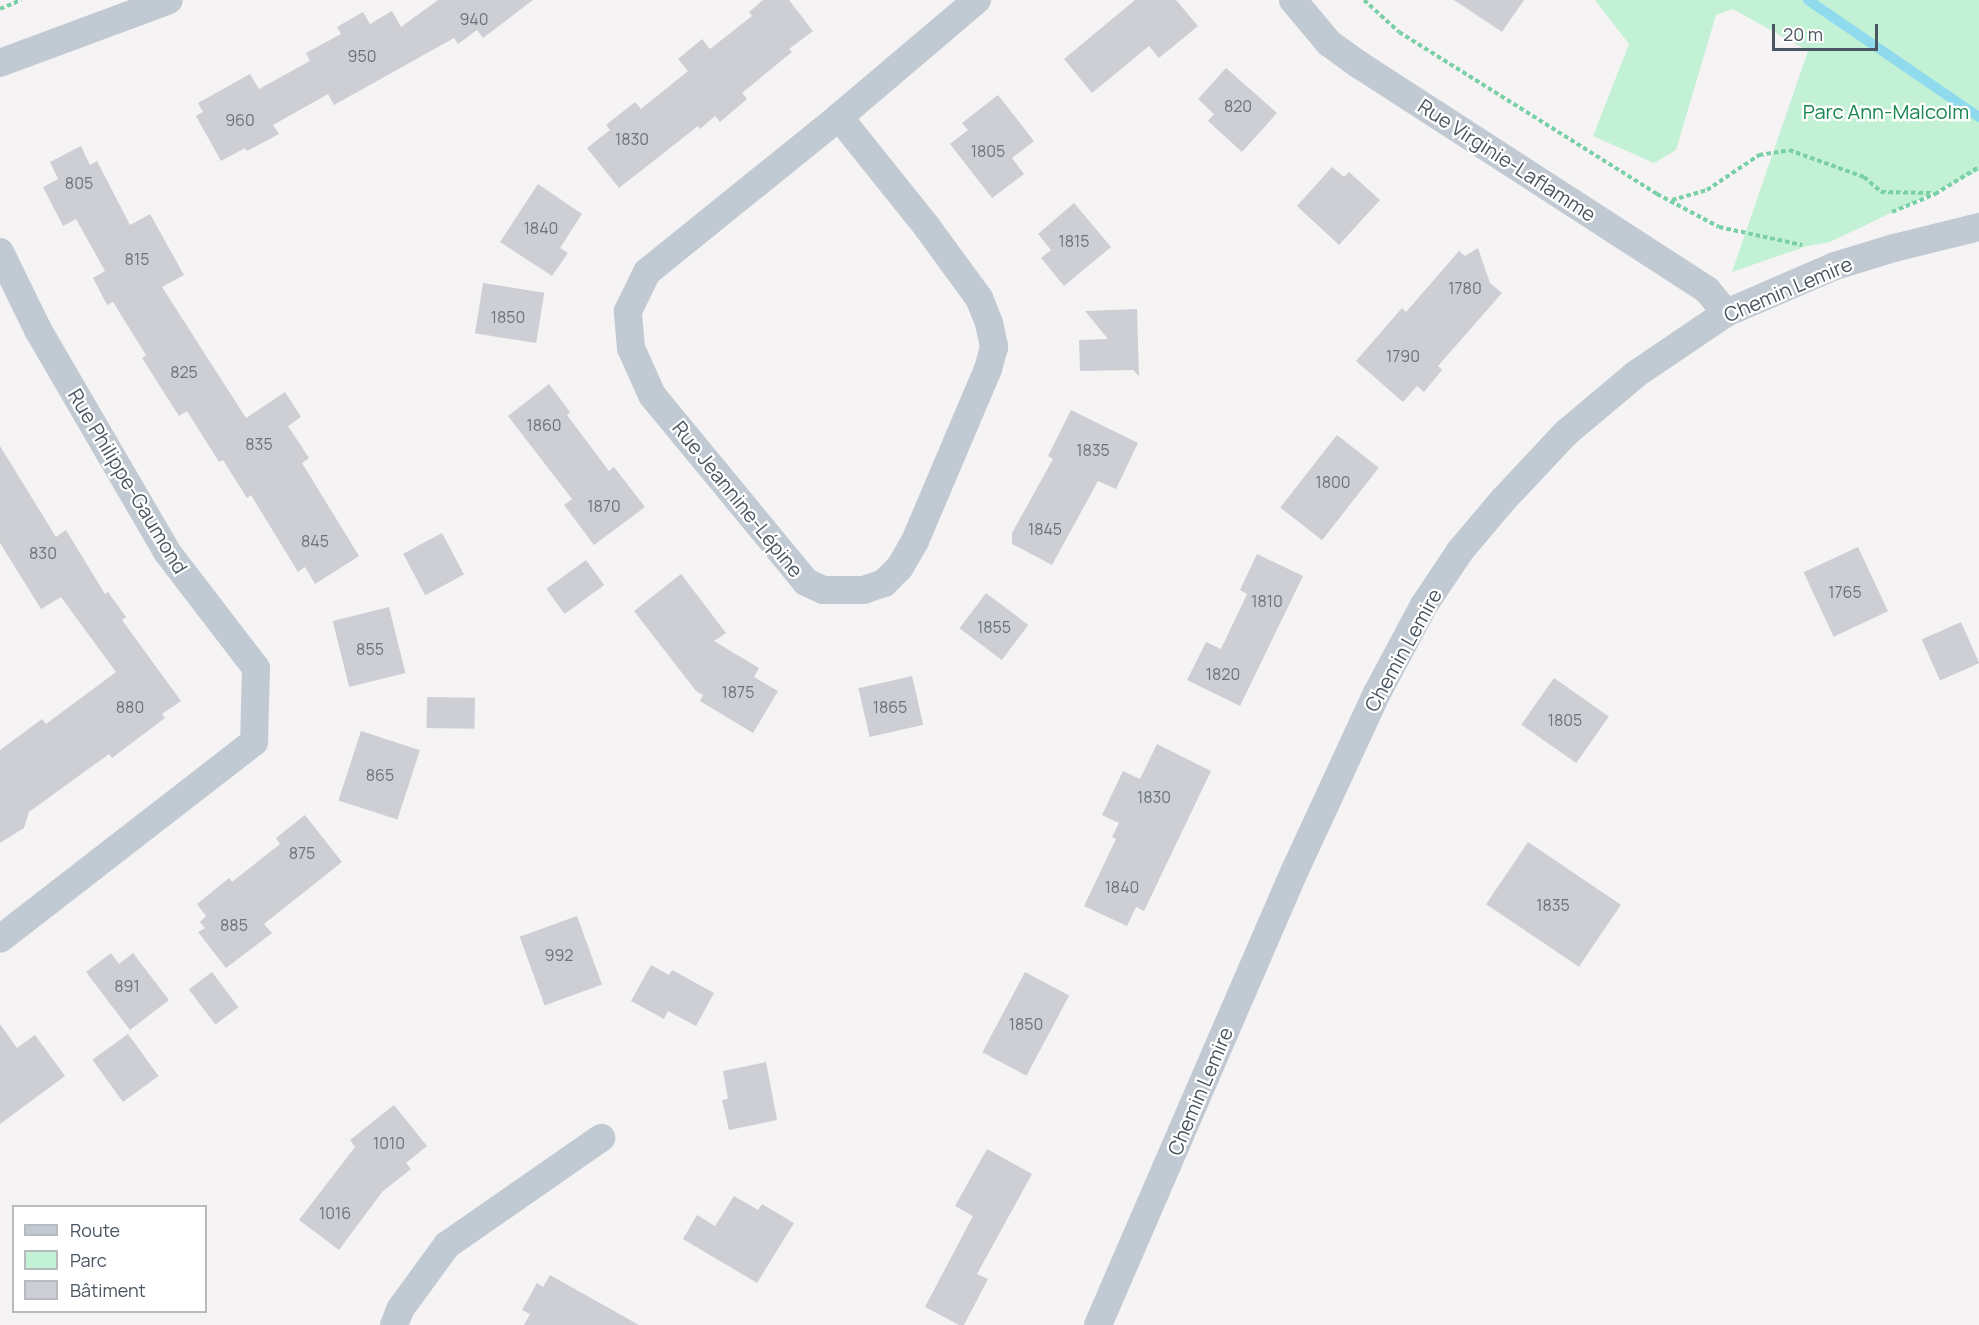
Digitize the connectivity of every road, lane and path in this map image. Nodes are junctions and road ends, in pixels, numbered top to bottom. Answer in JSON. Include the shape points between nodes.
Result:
{"nodes":[{"id":1,"x":21,"y":0,"type":"edge"},
{"id":2,"x":169,"y":0,"type":"edge"},
{"id":3,"x":977,"y":0,"type":"edge"},
{"id":4,"x":1293,"y":0,"type":"edge"},
{"id":5,"x":1364,"y":0,"type":"edge"},
{"id":6,"x":0,"y":9,"type":"edge"},
{"id":7,"x":0,"y":63,"type":"edge"},
{"id":8,"x":839,"y":117,"type":"junction"},
{"id":9,"x":1979,"y":167,"type":"edge"},
{"id":10,"x":1657,"y":194,"type":"junction"},
{"id":11,"x":1935,"y":194,"type":"junction"},
{"id":12,"x":1882,"y":217,"type":"dead end"},
{"id":13,"x":1979,"y":227,"type":"edge"},
{"id":14,"x":1807,"y":246,"type":"dead end"},
{"id":15,"x":0,"y":252,"type":"edge"},
{"id":16,"x":1726,"y":313,"type":"junction"},
{"id":17,"x":0,"y":939,"type":"edge"},
{"id":18,"x":601,"y":1138,"type":"dead end"},
{"id":19,"x":394,"y":1325,"type":"edge"},
{"id":20,"x":1098,"y":1325,"type":"edge"}],
"edges":[{"from":1,"to":6,"type":"path"},
{"from":2,"to":7,"type":"street"},
{"from":3,"to":8,"type":"street","name":"Rue Jeannine-Lépine"},
{"from":4,"to":16,"type":"street","name":"Rue Virginie-Laflamme","via":[[1329,43],[1358,64],[1707,290]]},
{"from":5,"to":10,"type":"path","via":[[1399,32]]},
{"from":8,"to":8,"type":"street","name":"Rue Jeannine-Lépine","via":[[647,272],[628,311],[631,348],[652,395],[806,582],[823,590],[864,590],[884,583],[900,567],[915,541],[984,380],[994,347],[990,323],[979,298]]},
{"from":9,"to":11,"type":"path"},
{"from":10,"to":11,"type":"path","via":[[1673,201],[1707,190],[1759,155],[1789,150],[1864,177],[1881,192]]},
{"from":10,"to":14,"type":"path","via":[[1719,227]]},
{"from":11,"to":12,"type":"path"},
{"from":13,"to":16,"type":"street","name":"Chemin Lemire","via":[[1835,266]]},
{"from":15,"to":17,"type":"street","name":"Rue Philippe-Gaumond","via":[[38,330],[166,552],[256,668],[254,742]]},
{"from":16,"to":20,"type":"street","name":"Chemin Lemire","via":[[1636,374],[1566,433],[1460,551],[1424,605],[1377,693],[1296,868]]},
{"from":18,"to":19,"type":"street","via":[[447,1245],[401,1308]]}]}
